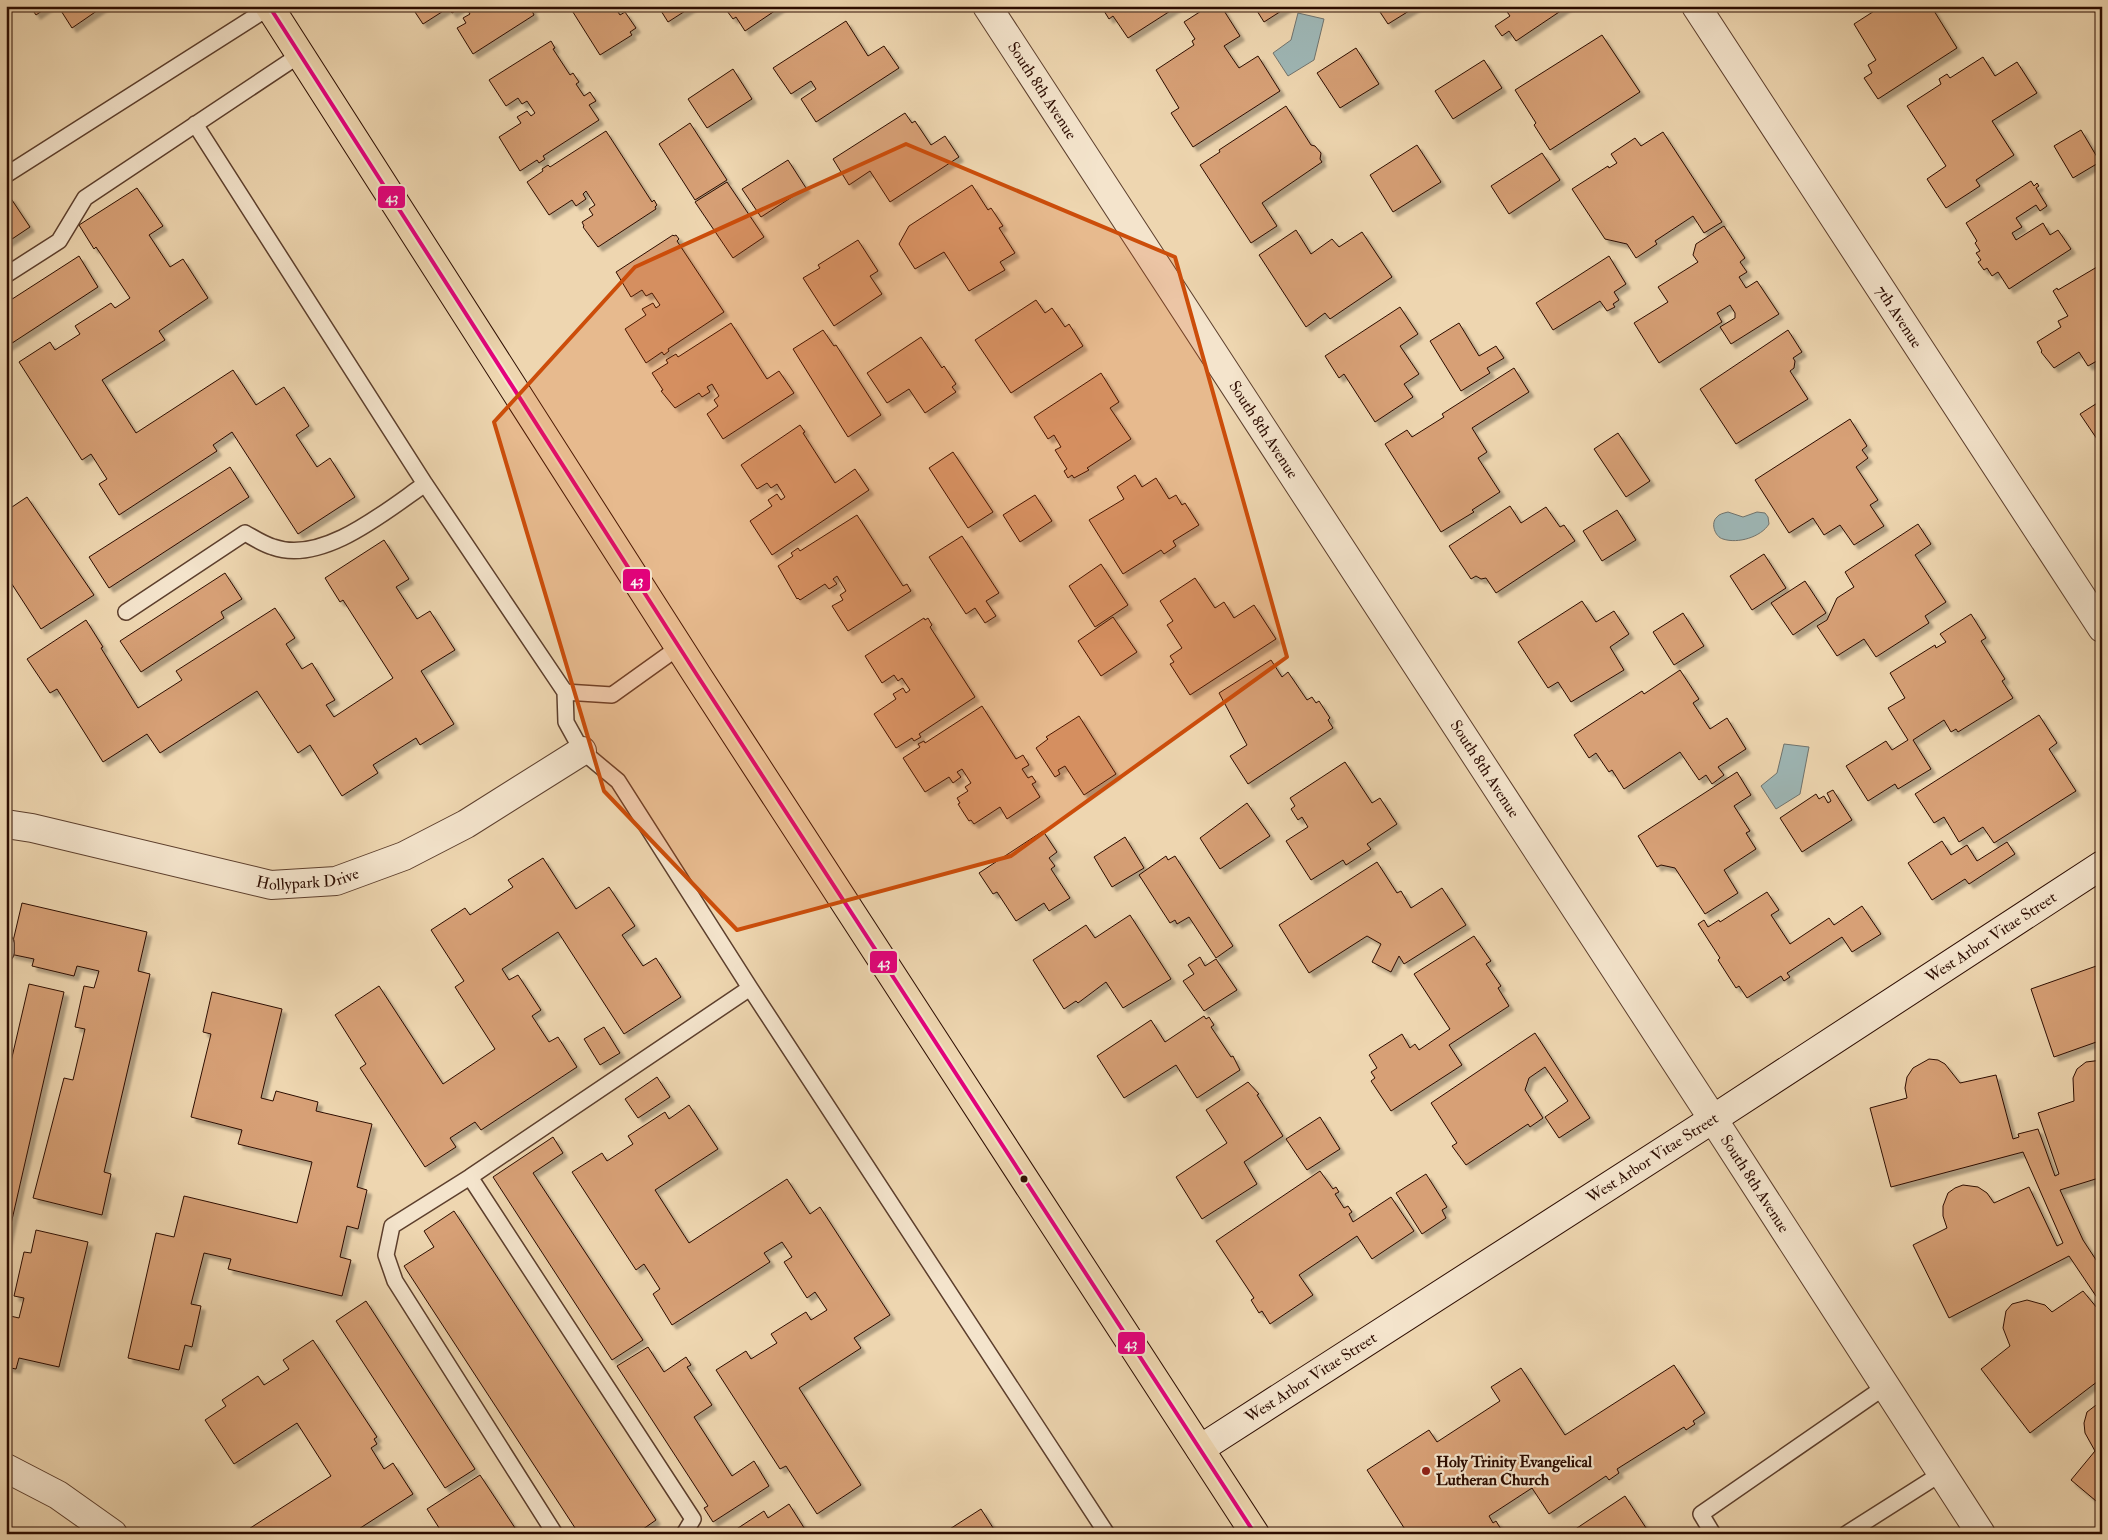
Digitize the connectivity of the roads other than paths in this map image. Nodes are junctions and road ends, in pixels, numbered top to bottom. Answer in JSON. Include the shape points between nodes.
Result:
{"nodes":[{"id":1,"x":987,"y":6,"type":"edge"},
{"id":2,"x":1696,"y":6,"type":"edge"},
{"id":3,"x":269,"y":7,"type":"edge"},
{"id":4,"x":301,"y":54,"type":"junction"},
{"id":5,"x":195,"y":124,"type":"junction"},
{"id":6,"x":6,"y":175,"type":"edge"},
{"id":7,"x":6,"y":275,"type":"edge"},
{"id":8,"x":425,"y":484,"type":"junction"},
{"id":9,"x":126,"y":612,"type":"dead end"},
{"id":10,"x":2102,"y":628,"type":"edge"},
{"id":11,"x":679,"y":647,"type":"junction"},
{"id":12,"x":565,"y":692,"type":"junction"},
{"id":13,"x":582,"y":751,"type":"junction"},
{"id":14,"x":6,"y":830,"type":"edge"},
{"id":15,"x":2102,"y":865,"type":"edge"},
{"id":16,"x":6,"y":943,"type":"edge"},
{"id":17,"x":6,"y":953,"type":"edge"},
{"id":18,"x":750,"y":988,"type":"junction"},
{"id":19,"x":1713,"y":1119,"type":"junction"},
{"id":20,"x":470,"y":1177,"type":"junction"},
{"id":21,"x":1886,"y":1386,"type":"junction"},
{"id":22,"x":1200,"y":1449,"type":"junction"},
{"id":23,"x":6,"y":1468,"type":"edge"},
{"id":24,"x":1942,"y":1474,"type":"junction"},
{"id":25,"x":113,"y":1534,"type":"edge"},
{"id":26,"x":555,"y":1534,"type":"edge"},
{"id":27,"x":684,"y":1534,"type":"edge"},
{"id":28,"x":1107,"y":1534,"type":"edge"},
{"id":29,"x":1255,"y":1534,"type":"edge"},
{"id":30,"x":1713,"y":1534,"type":"edge"},
{"id":31,"x":1846,"y":1534,"type":"edge"},
{"id":32,"x":1981,"y":1534,"type":"edge"}],
"edges":[{"from":1,"to":19,"type":"street","name":"South 8th Avenue"},
{"from":2,"to":10,"type":"street","name":"7th Avenue"},
{"from":3,"to":4,"type":"main road"},
{"from":3,"to":6,"type":"lane"},
{"from":4,"to":5,"type":"lane"},
{"from":4,"to":11,"type":"main road"},
{"from":5,"to":7,"type":"lane","via":[[85,198],[59,241]]},
{"from":5,"to":8,"type":"lane"},
{"from":8,"to":9,"type":"lane","via":[[341,539],[316,548],[274,548],[245,534]]},
{"from":8,"to":12,"type":"lane"},
{"from":11,"to":12,"type":"lane","via":[[612,695]]},
{"from":11,"to":22,"type":"main road"},
{"from":12,"to":13,"type":"lane","via":[[566,722]]},
{"from":13,"to":14,"type":"street","name":"Hollypark Drive","via":[[466,824],[404,856],[336,881],[271,885],[32,828]]},
{"from":13,"to":18,"type":"lane","via":[[618,781]]},
{"from":15,"to":19,"type":"street","name":"West Arbor Vitae Street"},
{"from":16,"to":17,"type":"lane"},
{"from":18,"to":20,"type":"lane"},
{"from":18,"to":28,"type":"lane"},
{"from":19,"to":21,"type":"street","name":"South 8th Avenue"},
{"from":19,"to":22,"type":"street","name":"West Arbor Vitae Street"},
{"from":20,"to":26,"type":"lane","via":[[392,1226],[386,1255],[395,1281]]},
{"from":20,"to":27,"type":"lane","via":[[693,1519]]},
{"from":21,"to":24,"type":"street","name":"South 8th Avenue"},
{"from":21,"to":30,"type":"lane","via":[[1701,1514]]},
{"from":22,"to":29,"type":"main road"},
{"from":23,"to":25,"type":"street","via":[[58,1495]]},
{"from":24,"to":31,"type":"lane"},
{"from":24,"to":32,"type":"street","name":"South 8th Avenue"}]}
